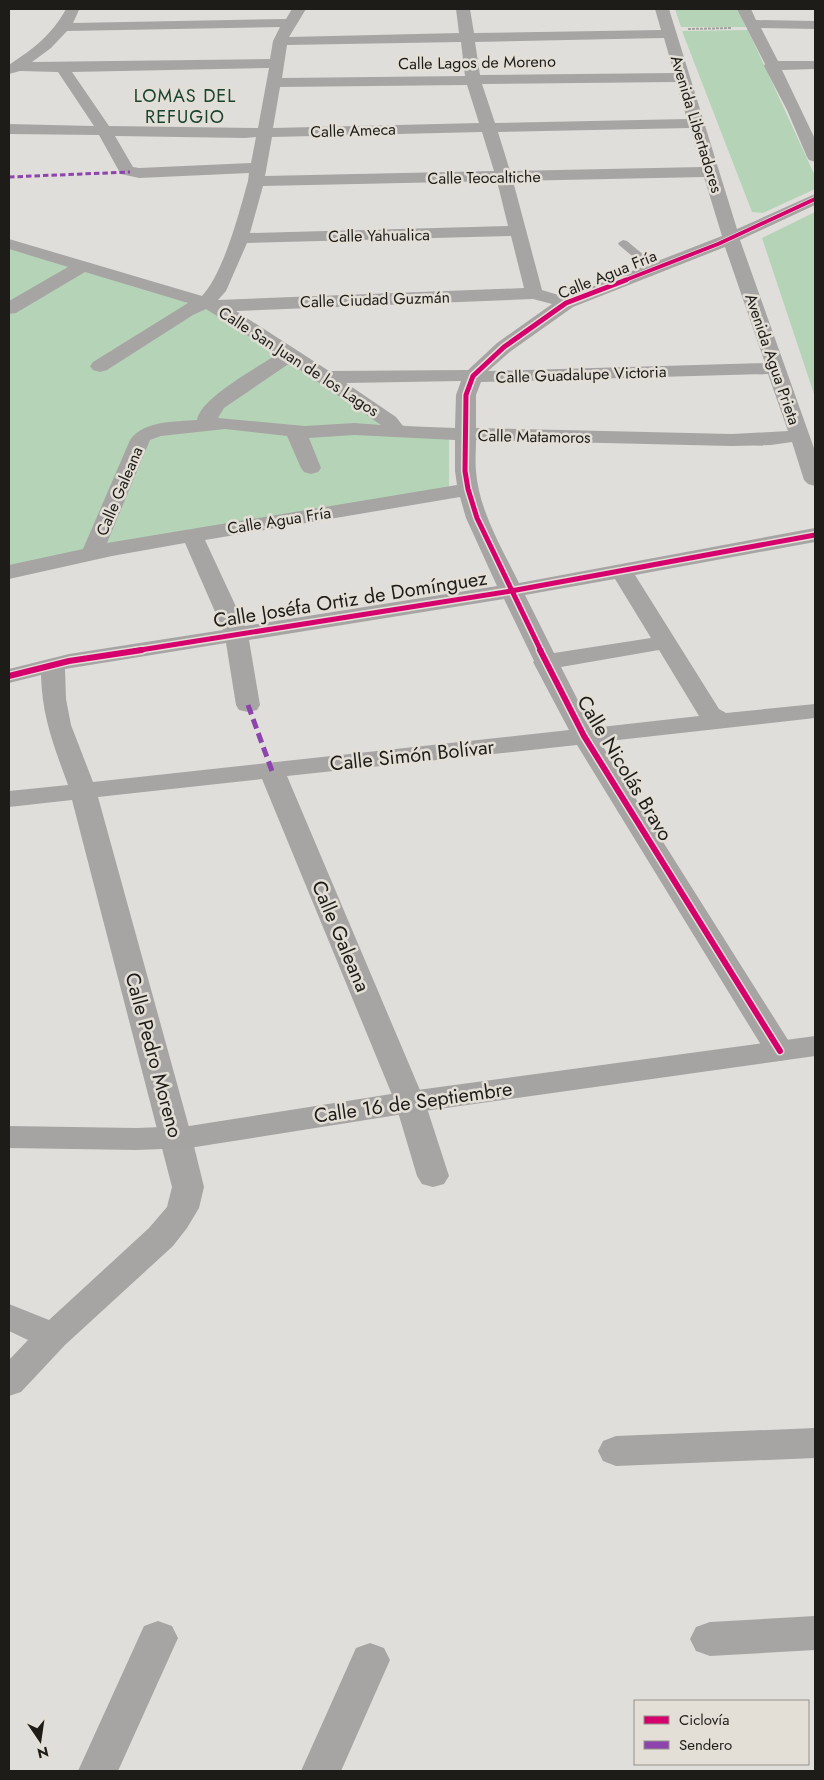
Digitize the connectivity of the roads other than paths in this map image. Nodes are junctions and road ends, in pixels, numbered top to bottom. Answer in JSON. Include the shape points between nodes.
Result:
{"nodes":[{"id":1,"x":72,"y":9,"type":"edge"},
{"id":2,"x":299,"y":9,"type":"edge"},
{"id":3,"x":463,"y":9,"type":"edge"},
{"id":4,"x":662,"y":9,"type":"edge"},
{"id":5,"x":744,"y":9,"type":"edge"},
{"id":6,"x":289,"y":23,"type":"junction"},
{"id":7,"x":815,"y":25,"type":"edge"},
{"id":8,"x":752,"y":26,"type":"junction"},
{"id":9,"x":63,"y":27,"type":"junction"},
{"id":10,"x":669,"y":31,"type":"junction"},
{"id":11,"x":467,"y":37,"type":"junction"},
{"id":12,"x":280,"y":41,"type":"junction"},
{"id":13,"x":16,"y":63,"type":"edge"},
{"id":14,"x":276,"y":63,"type":"junction"},
{"id":15,"x":815,"y":65,"type":"edge"},
{"id":16,"x":771,"y":66,"type":"junction"},
{"id":17,"x":62,"y":68,"type":"junction"},
{"id":18,"x":682,"y":77,"type":"junction"},
{"id":19,"x":473,"y":79,"type":"junction"},
{"id":20,"x":273,"y":83,"type":"junction"},
{"id":21,"x":696,"y":123,"type":"junction"},
{"id":22,"x":488,"y":126,"type":"junction"},
{"id":23,"x":9,"y":129,"type":"edge"},
{"id":24,"x":105,"y":131,"type":"junction"},
{"id":25,"x":265,"y":133,"type":"junction"},
{"id":26,"x":815,"y":157,"type":"edge"},
{"id":27,"x":711,"y":172,"type":"junction"},
{"id":28,"x":257,"y":174,"type":"junction"},
{"id":29,"x":504,"y":177,"type":"junction"},
{"id":30,"x":808,"y":204,"type":"edge"},
{"id":31,"x":517,"y":231,"type":"junction"},
{"id":32,"x":738,"y":235,"type":"junction"},
{"id":33,"x":240,"y":238,"type":"junction"},
{"id":34,"x":623,"y":243,"type":"dead end"},
{"id":35,"x":9,"y":244,"type":"edge"},
{"id":36,"x":82,"y":266,"type":"junction"},
{"id":37,"x":654,"y":269,"type":"junction"},
{"id":38,"x":534,"y":293,"type":"junction"},
{"id":39,"x":566,"y":303,"type":"junction"},
{"id":40,"x":212,"y":304,"type":"junction"},
{"id":41,"x":9,"y":309,"type":"edge"},
{"id":42,"x":291,"y":354,"type":"junction"},
{"id":43,"x":100,"y":366,"type":"dead end"},
{"id":44,"x":776,"y":368,"type":"junction"},
{"id":45,"x":474,"y":376,"type":"junction"},
{"id":46,"x":326,"y":377,"type":"junction"},
{"id":47,"x":207,"y":424,"type":"junction"},
{"id":48,"x":394,"y":431,"type":"junction"},
{"id":49,"x":296,"y":432,"type":"junction"},
{"id":50,"x":149,"y":433,"type":"joint"},
{"id":51,"x":464,"y":434,"type":"junction"},
{"id":52,"x":800,"y":435,"type":"junction"},
{"id":53,"x":311,"y":468,"type":"dead end"},
{"id":54,"x":815,"y":480,"type":"edge"},
{"id":55,"x":468,"y":489,"type":"junction"},
{"id":56,"x":192,"y":534,"type":"junction"},
{"id":57,"x":815,"y":535,"type":"edge"},
{"id":58,"x":92,"y":552,"type":"junction"},
{"id":59,"x":9,"y":572,"type":"edge"},
{"id":60,"x":622,"y":572,"type":"junction"},
{"id":61,"x":511,"y":591,"type":"junction"},
{"id":62,"x":236,"y":633,"type":"junction"},
{"id":63,"x":667,"y":642,"type":"junction"},
{"id":64,"x":545,"y":662,"type":"junction"},
{"id":65,"x":53,"y":664,"type":"junction"},
{"id":66,"x":9,"y":676,"type":"edge"},
{"id":67,"x":248,"y":706,"type":"dead end"},
{"id":68,"x":815,"y":711,"type":"edge"},
{"id":69,"x":722,"y":721,"type":"junction"},
{"id":70,"x":584,"y":736,"type":"junction"},
{"id":71,"x":272,"y":771,"type":"junction"},
{"id":72,"x":83,"y":791,"type":"junction"},
{"id":73,"x":9,"y":799,"type":"edge"},
{"id":74,"x":815,"y":1046,"type":"edge"},
{"id":75,"x":780,"y":1050,"type":"junction"},
{"id":76,"x":410,"y":1102,"type":"junction"},
{"id":77,"x":9,"y":1137,"type":"edge"},
{"id":78,"x":176,"y":1138,"type":"junction"},
{"id":79,"x":434,"y":1176,"type":"dead end"},
{"id":80,"x":9,"y":1317,"type":"edge"},
{"id":81,"x":53,"y":1336,"type":"junction"},
{"id":82,"x":9,"y":1382,"type":"edge"},
{"id":83,"x":815,"y":1443,"type":"edge"},
{"id":84,"x":616,"y":1451,"type":"dead end"},
{"id":85,"x":815,"y":1634,"type":"edge"},
{"id":86,"x":158,"y":1638,"type":"dead end"},
{"id":87,"x":710,"y":1639,"type":"dead end"},
{"id":88,"x":370,"y":1660,"type":"dead end"},
{"id":89,"x":98,"y":1771,"type":"edge"},
{"id":90,"x":321,"y":1771,"type":"edge"}],
"edges":[{"from":1,"to":9,"type":"street"},
{"from":2,"to":6,"type":"street","name":"Calle San Juan de los Lagos"},
{"from":3,"to":11,"type":"street"},
{"from":4,"to":10,"type":"street","name":"Avenida Libertadores"},
{"from":5,"to":8,"type":"street"},
{"from":6,"to":9,"type":"street"},
{"from":6,"to":12,"type":"street","name":"Calle San Juan de los Lagos"},
{"from":7,"to":8,"type":"street"},
{"from":8,"to":16,"type":"street"},
{"from":9,"to":13,"type":"street","via":[[46,44]]},
{"from":10,"to":11,"type":"street"},
{"from":10,"to":18,"type":"street","name":"Avenida Libertadores"},
{"from":11,"to":12,"type":"street"},
{"from":11,"to":19,"type":"street"},
{"from":12,"to":14,"type":"street","name":"Calle San Juan de los Lagos"},
{"from":13,"to":17,"type":"street"},
{"from":14,"to":17,"type":"street"},
{"from":14,"to":20,"type":"street","name":"Calle San Juan de los Lagos"},
{"from":15,"to":16,"type":"street"},
{"from":16,"to":26,"type":"street","via":[[802,110]]},
{"from":17,"to":24,"type":"street"},
{"from":18,"to":19,"type":"street","name":"Calle Lagos de Moreno"},
{"from":18,"to":21,"type":"street","name":"Avenida Libertadores"},
{"from":19,"to":20,"type":"street","name":"Calle Lagos de Moreno"},
{"from":19,"to":22,"type":"street"},
{"from":20,"to":25,"type":"street","name":"Calle San Juan de los Lagos"},
{"from":21,"to":22,"type":"street","name":"Calle Ameca"},
{"from":21,"to":27,"type":"street","name":"Avenida Libertadores"},
{"from":22,"to":25,"type":"street","name":"Calle Ameca"},
{"from":22,"to":29,"type":"street"},
{"from":23,"to":24,"type":"street","name":"Calle Ameca"},
{"from":24,"to":25,"type":"street","name":"Calle Ameca"},
{"from":24,"to":28,"type":"street","name":"Calle Teocaltiche","via":[[130,172]]},
{"from":25,"to":28,"type":"street","name":"Calle San Juan de los Lagos"},
{"from":27,"to":29,"type":"street","name":"Calle Teocaltiche"},
{"from":27,"to":32,"type":"street","name":"Avenida Libertadores"},
{"from":28,"to":29,"type":"street","name":"Calle Teocaltiche"},
{"from":28,"to":33,"type":"street","name":"Calle San Juan de los Lagos"},
{"from":29,"to":31,"type":"street"},
{"from":30,"to":32,"type":"street","name":"Calle Agua Fría"},
{"from":31,"to":33,"type":"street","name":"Calle Yahualica"},
{"from":31,"to":38,"type":"street"},
{"from":32,"to":37,"type":"street","name":"Calle Agua Fría"},
{"from":32,"to":44,"type":"street","name":"Avenida Agua Prieta"},
{"from":33,"to":40,"type":"street","name":"Calle San Juan de los Lagos"},
{"from":34,"to":37,"type":"lane"},
{"from":35,"to":36,"type":"street","name":"Calle Ciudad Guzmán"},
{"from":36,"to":40,"type":"street","name":"Calle Ciudad Guzmán"},
{"from":36,"to":41,"type":"street"},
{"from":37,"to":39,"type":"street","name":"Calle Agua Fría"},
{"from":38,"to":39,"type":"street","name":"Calle Ciudad Guzmán"},
{"from":38,"to":40,"type":"street","name":"Calle Ciudad Guzmán"},
{"from":39,"to":45,"type":"street","name":"Calle Agua Fría","via":[[504,347]]},
{"from":40,"to":42,"type":"street","name":"Calle San Juan de los Lagos"},
{"from":40,"to":43,"type":"street","via":[[186,311]]},
{"from":42,"to":46,"type":"street","name":"Calle San Juan de los Lagos"},
{"from":42,"to":47,"type":"street","via":[[216,404],[208,414]]},
{"from":44,"to":45,"type":"street","name":"Calle Guadalupe Victoria"},
{"from":44,"to":52,"type":"street","name":"Avenida Agua Prieta"},
{"from":45,"to":46,"type":"street","name":"Calle Guadalupe Victoria"},
{"from":45,"to":51,"type":"street","name":"Calle Agua Fría","via":[[466,395]]},
{"from":46,"to":48,"type":"street","name":"Calle San Juan de los Lagos","via":[[389,421]]},
{"from":47,"to":49,"type":"street","name":"Calle Matamoros","via":[[236,424]]},
{"from":47,"to":50,"type":"street","name":"Calle Matamoros"},
{"from":48,"to":49,"type":"street","name":"Calle Matamoros","via":[[343,429]]},
{"from":48,"to":51,"type":"street","name":"Calle Matamoros"},
{"from":49,"to":53,"type":"street"},
{"from":50,"to":58,"type":"street","name":"Calle Galeana","via":[[140,440]]},
{"from":51,"to":52,"type":"street","name":"Calle Matamoros","via":[[732,440]]},
{"from":51,"to":55,"type":"street","name":"Calle Agua Fría"},
{"from":52,"to":54,"type":"street","name":"Avenida Agua Prieta"},
{"from":55,"to":56,"type":"street","name":"Calle Agua Fría"},
{"from":55,"to":61,"type":"street","name":"Calle Nicolás Bravo","via":[[476,518]]},
{"from":56,"to":58,"type":"street","name":"Calle Agua Fría"},
{"from":56,"to":62,"type":"street"},
{"from":57,"to":60,"type":"street","name":"Calle Joséfa Ortiz de Domínguez"},
{"from":58,"to":59,"type":"street","name":"Calle Agua Fría"},
{"from":60,"to":61,"type":"street","name":"Calle Joséfa Ortiz de Domínguez"},
{"from":60,"to":63,"type":"street"},
{"from":61,"to":62,"type":"street","name":"Calle Joséfa Ortiz de Domínguez"},
{"from":61,"to":64,"type":"street","name":"Calle Nicolás Bravo"},
{"from":62,"to":65,"type":"street","name":"Calle Joséfa Ortiz de Domínguez"},
{"from":62,"to":67,"type":"street"},
{"from":63,"to":64,"type":"street"},
{"from":63,"to":69,"type":"street","via":[[710,714]]},
{"from":64,"to":70,"type":"street","name":"Calle Nicolás Bravo"},
{"from":65,"to":66,"type":"street","name":"Calle Joséfa Ortiz de Domínguez"},
{"from":65,"to":72,"type":"street","name":"Calle Pedro Moreno","via":[[56,713]]},
{"from":68,"to":69,"type":"street","name":"Calle Simón Bolívar"},
{"from":69,"to":70,"type":"street","name":"Calle Simón Bolívar"},
{"from":70,"to":71,"type":"street","name":"Calle Simón Bolívar"},
{"from":70,"to":75,"type":"street","name":"Calle Nicolás Bravo"},
{"from":71,"to":72,"type":"street","name":"Calle Simón Bolívar"},
{"from":71,"to":76,"type":"street","name":"Calle Galeana"},
{"from":72,"to":73,"type":"street","name":"Calle Simón Bolívar"},
{"from":72,"to":78,"type":"street","name":"Calle Pedro Moreno"},
{"from":74,"to":75,"type":"street","name":"Calle 16 de Septiembre"},
{"from":75,"to":76,"type":"street","name":"Calle 16 de Septiembre"},
{"from":76,"to":78,"type":"street","name":"Calle 16 de Septiembre"},
{"from":76,"to":79,"type":"street","name":"Calle Galeana"},
{"from":77,"to":78,"type":"street","name":"Calle 16 de Septiembre"},
{"from":78,"to":81,"type":"street","name":"Calle Pedro Moreno","via":[[188,1186],[186,1204],[177,1219],[145,1254]]},
{"from":80,"to":81,"type":"street"},
{"from":81,"to":82,"type":"street","name":"Calle Pedro Moreno"},
{"from":83,"to":84,"type":"street"},
{"from":85,"to":87,"type":"street"},
{"from":86,"to":89,"type":"street"},
{"from":88,"to":90,"type":"street"}]}
